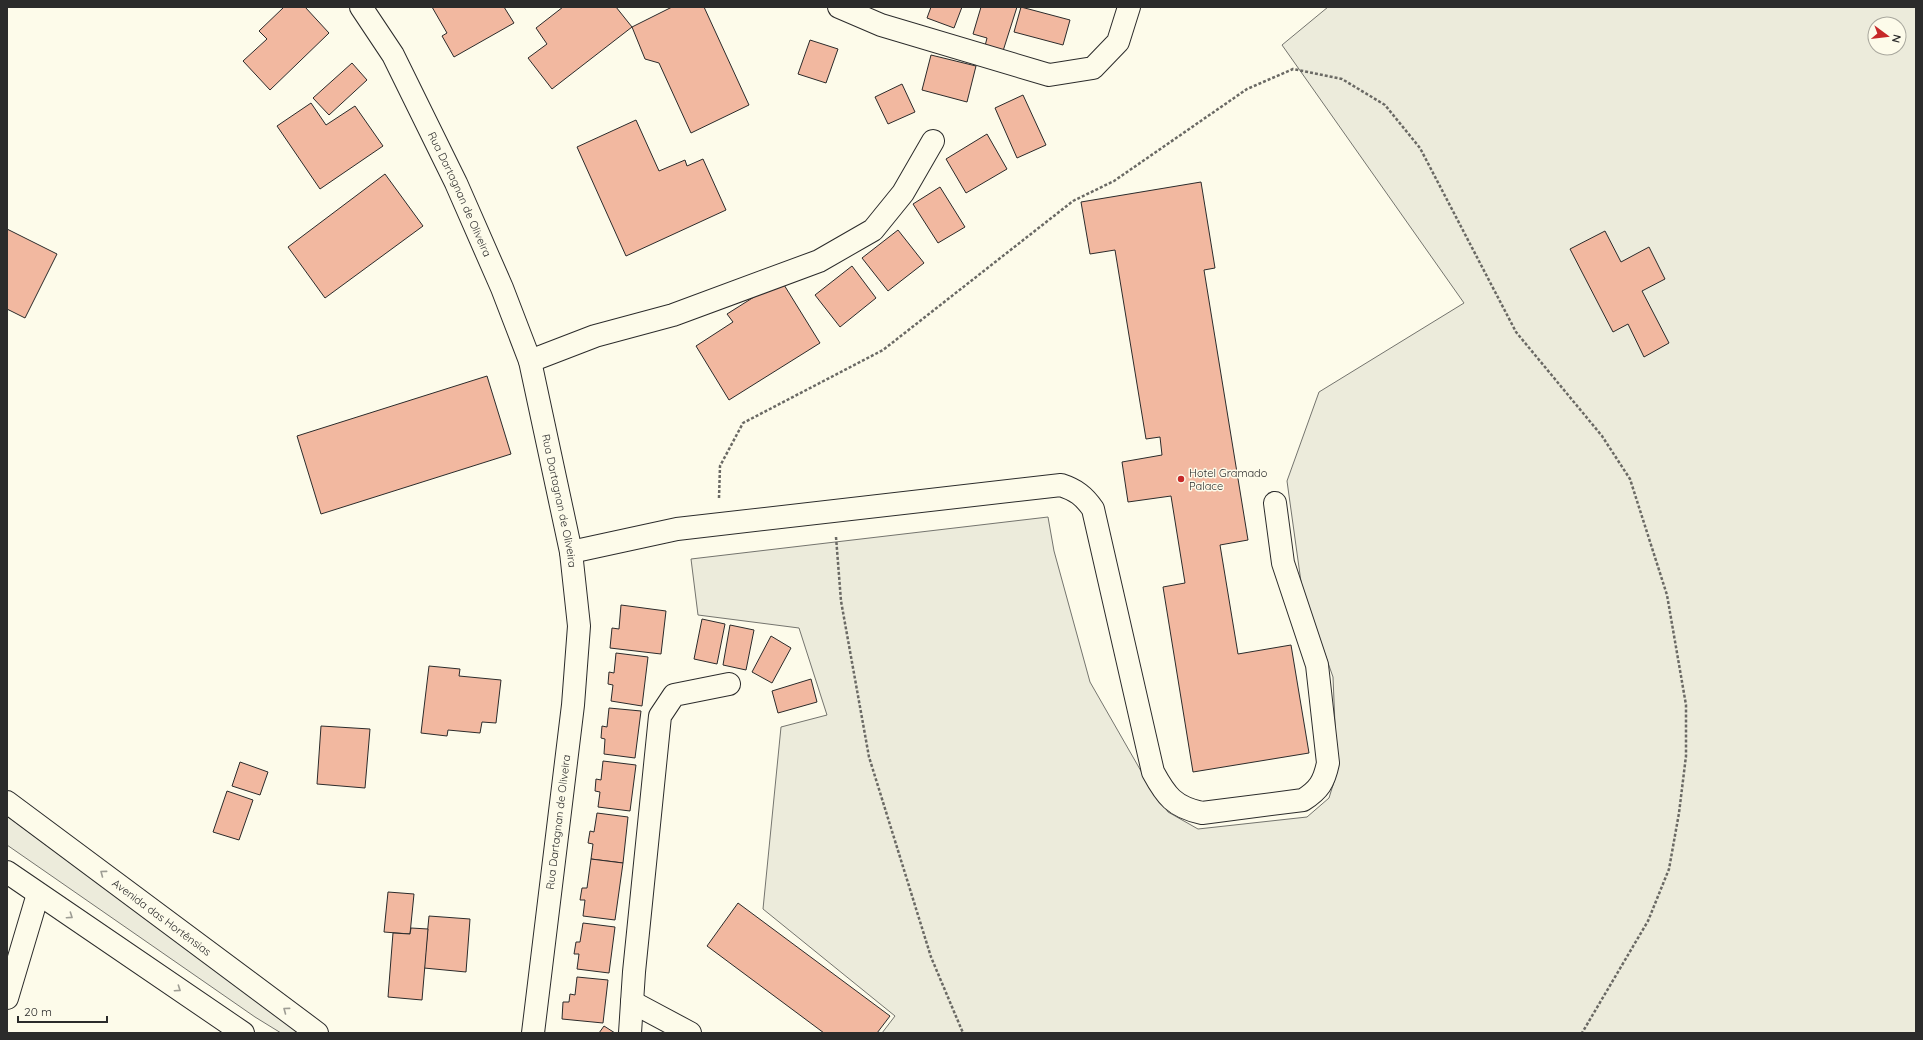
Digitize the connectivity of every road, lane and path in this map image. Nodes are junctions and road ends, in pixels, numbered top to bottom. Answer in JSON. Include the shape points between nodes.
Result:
{"nodes":[{"id":1,"x":361,"y":7,"type":"edge"},
{"id":2,"x":839,"y":7,"type":"edge"},
{"id":3,"x":1129,"y":7,"type":"edge"},
{"id":4,"x":933,"y":141,"type":"dead end"},
{"id":5,"x":530,"y":360,"type":"junction"},
{"id":6,"x":1275,"y":503,"type":"dead end"},
{"id":7,"x":834,"y":511,"type":"junction"},
{"id":8,"x":718,"y":524,"type":"junction"},
{"id":9,"x":571,"y":552,"type":"junction"},
{"id":10,"x":729,"y":684,"type":"dead end"},
{"id":11,"x":7,"y":802,"type":"edge"},
{"id":12,"x":7,"y":872,"type":"edge"},
{"id":13,"x":38,"y":894,"type":"junction"},
{"id":14,"x":7,"y":998,"type":"edge"},
{"id":15,"x":632,"y":1002,"type":"junction"},
{"id":16,"x":243,"y":1033,"type":"edge"},
{"id":17,"x":317,"y":1033,"type":"edge"},
{"id":18,"x":533,"y":1033,"type":"edge"},
{"id":19,"x":630,"y":1033,"type":"edge"},
{"id":20,"x":690,"y":1033,"type":"edge"},
{"id":21,"x":963,"y":1033,"type":"edge"},
{"id":22,"x":1582,"y":1033,"type":"edge"}],
"edges":[{"from":1,"to":5,"type":"street","name":"Rua Dartagnan de Oliveira","via":[[393,55],[456,182]]},
{"from":2,"to":3,"type":"street","via":[[881,25],[1049,75],[1093,68],[1118,42]]},
{"from":4,"to":5,"type":"street","via":[[903,193],[873,230],[819,261],[673,314],[595,336]]},
{"from":5,"to":9,"type":"street","name":"Rua Dartagnan de Oliveira"},
{"from":6,"to":7,"type":"street","via":[[1284,563],[1317,665],[1328,763],[1325,778],[1315,792],[1302,800],[1202,813],[1186,810],[1173,802],[1153,772],[1093,509],[1083,496],[1061,485]]},
{"from":7,"to":8,"type":"street"},
{"from":7,"to":21,"type":"path","via":[[841,601],[868,757],[931,957]]},
{"from":8,"to":9,"type":"street","via":[[677,529]]},
{"from":8,"to":22,"type":"path","via":[[720,466],[742,423],[883,350],[1073,201],[1114,181],[1247,89],[1293,69],[1342,79],[1385,105],[1420,148],[1516,332],[1602,436],[1630,479],[1667,595],[1686,704],[1686,756],[1669,868],[1648,921]]},
{"from":9,"to":18,"type":"street","name":"Rua Dartagnan de Oliveira","via":[[578,626],[573,705]]},
{"from":10,"to":15,"type":"street","via":[[674,695],[660,716]]},
{"from":17,"to":11,"type":"street","name":"Avenida das Hortênsias","one_way":true},
{"from":12,"to":13,"type":"street"},
{"from":13,"to":14,"type":"street"},
{"from":13,"to":16,"type":"street","one_way":true},
{"from":15,"to":19,"type":"street"},
{"from":15,"to":20,"type":"street"}]}
